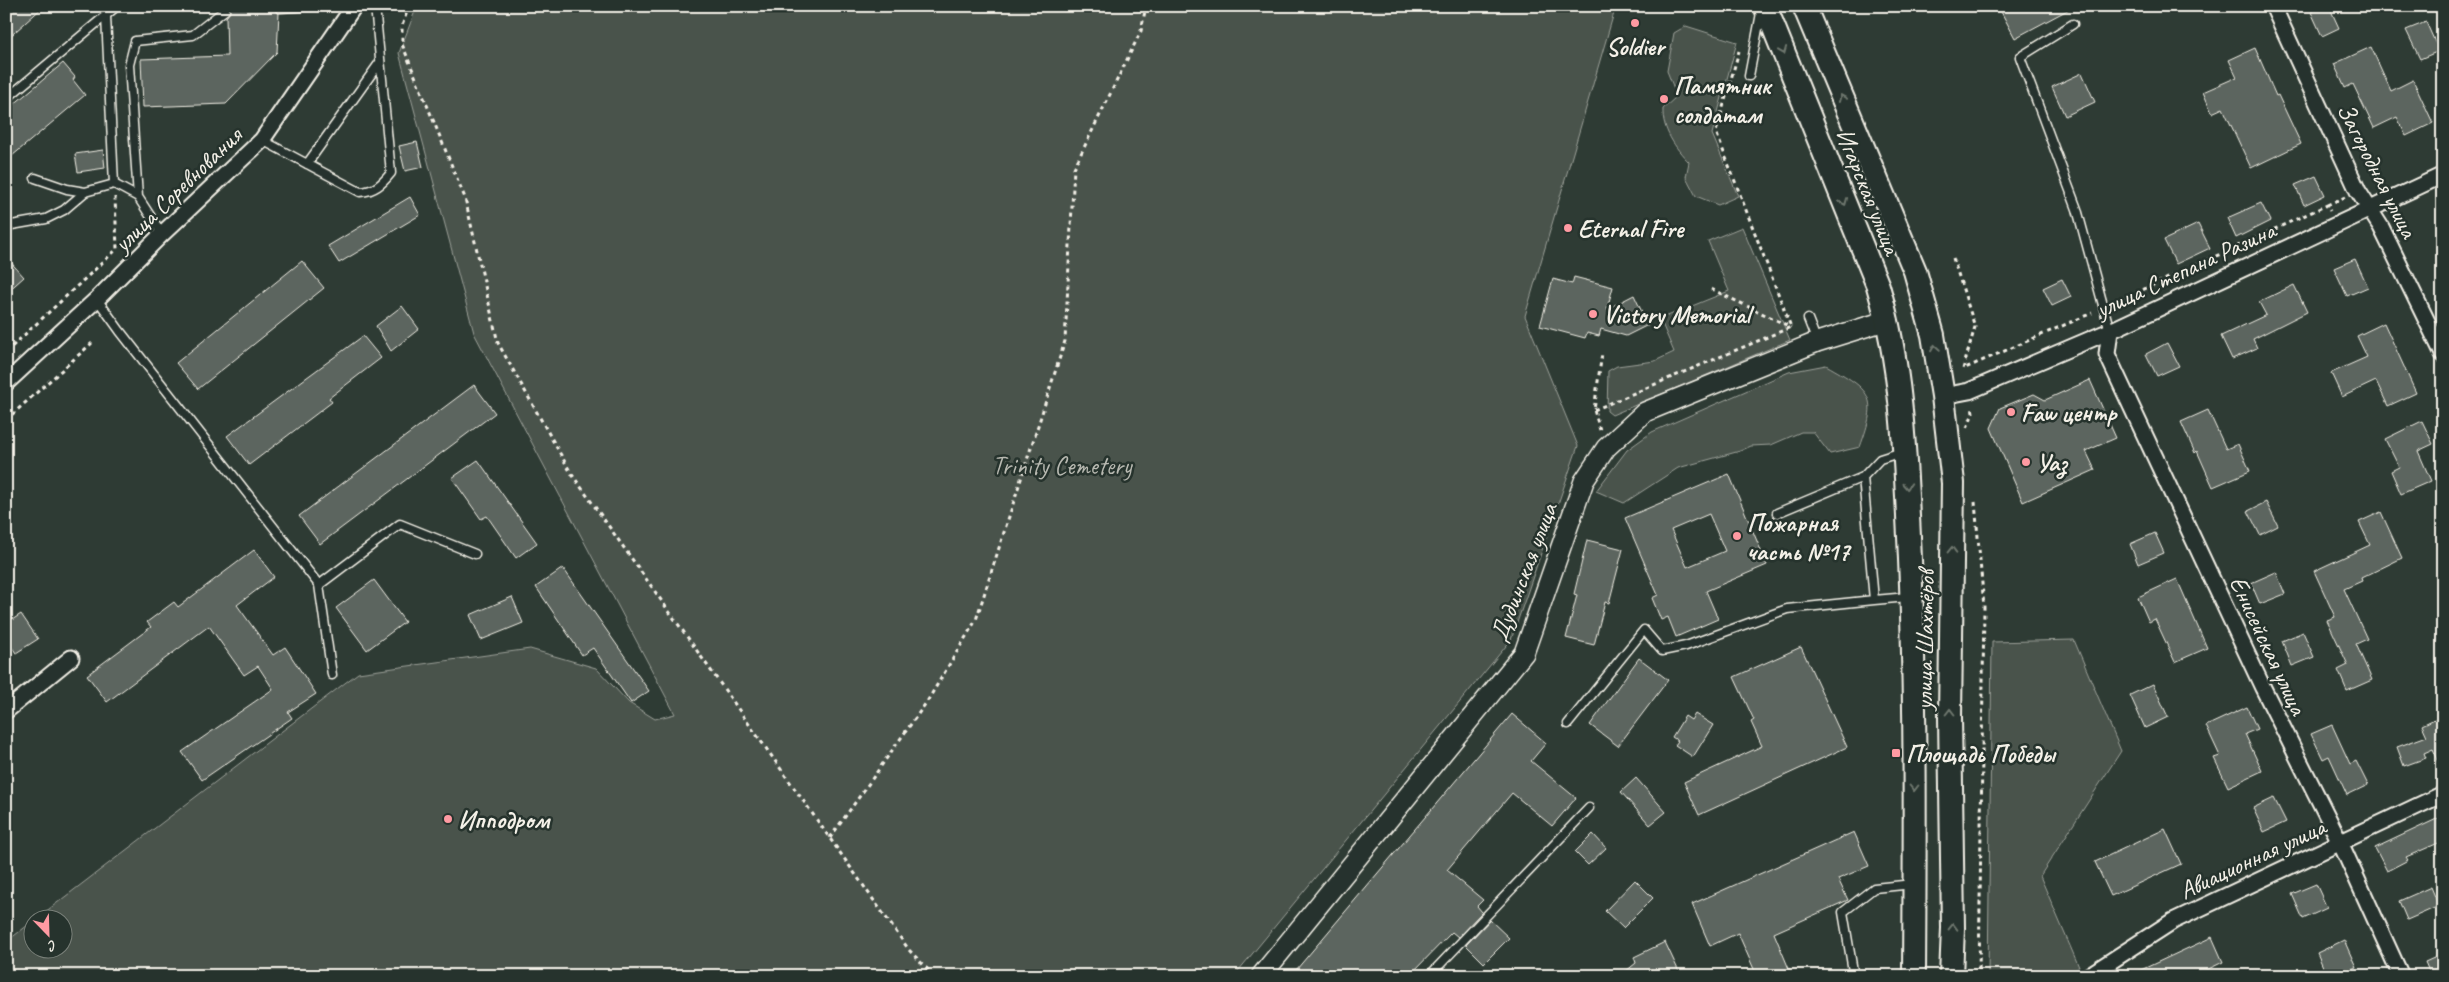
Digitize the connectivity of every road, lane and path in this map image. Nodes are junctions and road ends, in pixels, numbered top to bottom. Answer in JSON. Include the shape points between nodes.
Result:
{"nodes":[{"id":1,"x":117,"y":6,"type":"edge"},
{"id":2,"x":311,"y":6,"type":"edge"},
{"id":3,"x":354,"y":6,"type":"edge"},
{"id":4,"x":375,"y":6,"type":"edge"},
{"id":5,"x":409,"y":6,"type":"edge"},
{"id":6,"x":1146,"y":6,"type":"edge"},
{"id":7,"x":1764,"y":6,"type":"edge"},
{"id":8,"x":1804,"y":6,"type":"edge"},
{"id":9,"x":2273,"y":6,"type":"edge"},
{"id":10,"x":280,"y":8,"type":"dead end"},
{"id":11,"x":225,"y":10,"type":"dead end"},
{"id":12,"x":106,"y":16,"type":"junction"},
{"id":13,"x":2073,"y":24,"type":"dead end"},
{"id":14,"x":1740,"y":47,"type":"dead end"},
{"id":15,"x":380,"y":62,"type":"junction"},
{"id":16,"x":1749,"y":76,"type":"dead end"},
{"id":17,"x":6,"y":99,"type":"edge"},
{"id":18,"x":262,"y":140,"type":"junction"},
{"id":19,"x":307,"y":164,"type":"junction"},
{"id":20,"x":2443,"y":174,"type":"edge"},
{"id":21,"x":35,"y":178,"type":"dead end"},
{"id":22,"x":114,"y":184,"type":"junction"},
{"id":23,"x":85,"y":192,"type":"junction"},
{"id":24,"x":138,"y":197,"type":"junction"},
{"id":25,"x":2369,"y":209,"type":"junction"},
{"id":26,"x":6,"y":226,"type":"edge"},
{"id":27,"x":162,"y":234,"type":"junction"},
{"id":28,"x":1711,"y":289,"type":"dead end"},
{"id":29,"x":97,"y":299,"type":"junction"},
{"id":30,"x":1808,"y":319,"type":"dead end"},
{"id":31,"x":1888,"y":320,"type":"junction"},
{"id":32,"x":1791,"y":327,"type":"junction"},
{"id":33,"x":2110,"y":331,"type":"junction"},
{"id":34,"x":1817,"y":342,"type":"junction"},
{"id":35,"x":92,"y":343,"type":"dead end"},
{"id":36,"x":6,"y":352,"type":"edge"},
{"id":37,"x":1602,"y":353,"type":"dead end"},
{"id":38,"x":2443,"y":354,"type":"edge"},
{"id":39,"x":6,"y":383,"type":"edge"},
{"id":40,"x":1943,"y":396,"type":"junction"},
{"id":41,"x":1900,"y":402,"type":"joint"},
{"id":42,"x":1594,"y":410,"type":"junction"},
{"id":43,"x":6,"y":420,"type":"edge"},
{"id":44,"x":1606,"y":448,"type":"junction"},
{"id":45,"x":1904,"y":451,"type":"junction"},
{"id":46,"x":1863,"y":477,"type":"junction"},
{"id":47,"x":1974,"y":492,"type":"dead end"},
{"id":48,"x":1777,"y":513,"type":"dead end"},
{"id":49,"x":475,"y":554,"type":"dead end"},
{"id":50,"x":318,"y":585,"type":"junction"},
{"id":51,"x":1912,"y":597,"type":"junction"},
{"id":52,"x":1874,"y":600,"type":"junction"},
{"id":53,"x":71,"y":658,"type":"dead end"},
{"id":54,"x":332,"y":675,"type":"dead end"},
{"id":55,"x":6,"y":711,"type":"edge"},
{"id":56,"x":1568,"y":724,"type":"dead end"},
{"id":57,"x":2443,"y":794,"type":"edge"},
{"id":58,"x":1589,"y":808,"type":"dead end"},
{"id":59,"x":830,"y":838,"type":"junction"},
{"id":60,"x":2340,"y":842,"type":"junction"},
{"id":61,"x":1915,"y":884,"type":"junction"},
{"id":62,"x":1853,"y":971,"type":"dead end"},
{"id":63,"x":2097,"y":973,"type":"edge"},
{"id":64,"x":934,"y":976,"type":"edge"},
{"id":65,"x":1262,"y":976,"type":"edge"},
{"id":66,"x":1428,"y":976,"type":"edge"},
{"id":67,"x":1914,"y":976,"type":"edge"},
{"id":68,"x":1951,"y":976,"type":"edge"},
{"id":69,"x":1979,"y":976,"type":"edge"},
{"id":70,"x":2401,"y":976,"type":"edge"}],
"edges":[{"from":1,"to":12,"type":"lane"},
{"from":2,"to":10,"type":"lane"},
{"from":3,"to":18,"type":"street","name":"улица Соревнования"},
{"from":4,"to":15,"type":"lane"},
{"from":5,"to":59,"type":"path","via":[[402,26],[402,44],[465,198],[498,343],[571,473]]},
{"from":6,"to":59,"type":"path","via":[[1141,31],[1074,168],[1065,341],[976,620],[928,700]]},
{"from":7,"to":16,"type":"lane"},
{"from":7,"to":31,"type":"main road","name":"Игарская улица","one_way":true,"via":[[1878,286]]},
{"from":40,"to":8,"type":"main road","name":"Игарская улица","one_way":true,"via":[[1933,335],[1916,271]]},
{"from":9,"to":25,"type":"street","name":"Загородная улица"},
{"from":11,"to":24,"type":"lane","via":[[193,35],[135,41],[129,65]]},
{"from":12,"to":17,"type":"lane"},
{"from":12,"to":22,"type":"lane"},
{"from":13,"to":33,"type":"lane","via":[[2020,57],[2077,209]]},
{"from":14,"to":32,"type":"path","via":[[1716,132]]},
{"from":15,"to":19,"type":"lane"},
{"from":15,"to":19,"type":"lane","via":[[391,173],[372,191],[360,192]]},
{"from":18,"to":19,"type":"lane"},
{"from":18,"to":27,"type":"street","name":"улица Соревнования"},
{"from":20,"to":25,"type":"street","name":"улица Степана Разина"},
{"from":21,"to":23,"type":"lane"},
{"from":22,"to":23,"type":"lane"},
{"from":22,"to":24,"type":"lane"},
{"from":22,"to":36,"type":"path","via":[[117,248]]},
{"from":23,"to":26,"type":"lane","via":[[64,210],[46,219]]},
{"from":24,"to":27,"type":"lane"},
{"from":25,"to":33,"type":"street","name":"улица Степана Разина"},
{"from":25,"to":38,"type":"street","name":"Загородная улица","via":[[2381,227]]},
{"from":27,"to":29,"type":"street","name":"улица Соревнования"},
{"from":28,"to":32,"type":"path"},
{"from":29,"to":39,"type":"street","name":"улица Соревнования"},
{"from":29,"to":50,"type":"lane"},
{"from":30,"to":34,"type":"lane"},
{"from":31,"to":34,"type":"street","name":"Дудинская улица"},
{"from":31,"to":41,"type":"main road","name":"Игарская улица"},
{"from":32,"to":42,"type":"path"},
{"from":33,"to":40,"type":"street","name":"улица Степана Разина","via":[[1969,391]]},
{"from":33,"to":60,"type":"street","name":"Енисейская улица","via":[[2107,354],[2111,363],[2263,688]]},
{"from":34,"to":44,"type":"street","name":"Дудинская улица","via":[[1645,412]]},
{"from":35,"to":43,"type":"path"},
{"from":37,"to":42,"type":"path"},
{"from":68,"to":40,"type":"main road","name":"улица Шахтёров","one_way":true,"via":[[1953,483]]},
{"from":41,"to":45,"type":"main road","name":"улица Шахтёров"},
{"from":42,"to":44,"type":"path"},
{"from":44,"to":65,"type":"street","name":"Дудинская улица","via":[[1584,482],[1524,653]]},
{"from":45,"to":46,"type":"lane","via":[[1880,459]]},
{"from":45,"to":51,"type":"main road","name":"улица Шахтёров","one_way":true},
{"from":46,"to":48,"type":"lane"},
{"from":46,"to":52,"type":"lane"},
{"from":47,"to":69,"type":"path","via":[[1984,607]]},
{"from":49,"to":50,"type":"lane","via":[[400,524]]},
{"from":50,"to":54,"type":"lane"},
{"from":51,"to":52,"type":"lane"},
{"from":51,"to":61,"type":"main road","name":"улица Шахтёров","one_way":true},
{"from":52,"to":56,"type":"lane","via":[[1787,609],[1686,646],[1662,650],[1644,630]]},
{"from":53,"to":55,"type":"street"},
{"from":57,"to":60,"type":"street","name":"Авиационная улица"},
{"from":58,"to":66,"type":"lane"},
{"from":59,"to":64,"type":"path","via":[[909,950]]},
{"from":60,"to":63,"type":"street","name":"Авиационная улица","via":[[2173,921]]},
{"from":60,"to":70,"type":"street","name":"Енисейская улица"},
{"from":61,"to":62,"type":"lane","via":[[1874,888],[1843,912]]},
{"from":61,"to":67,"type":"main road","name":"улица Шахтёров"}]}
